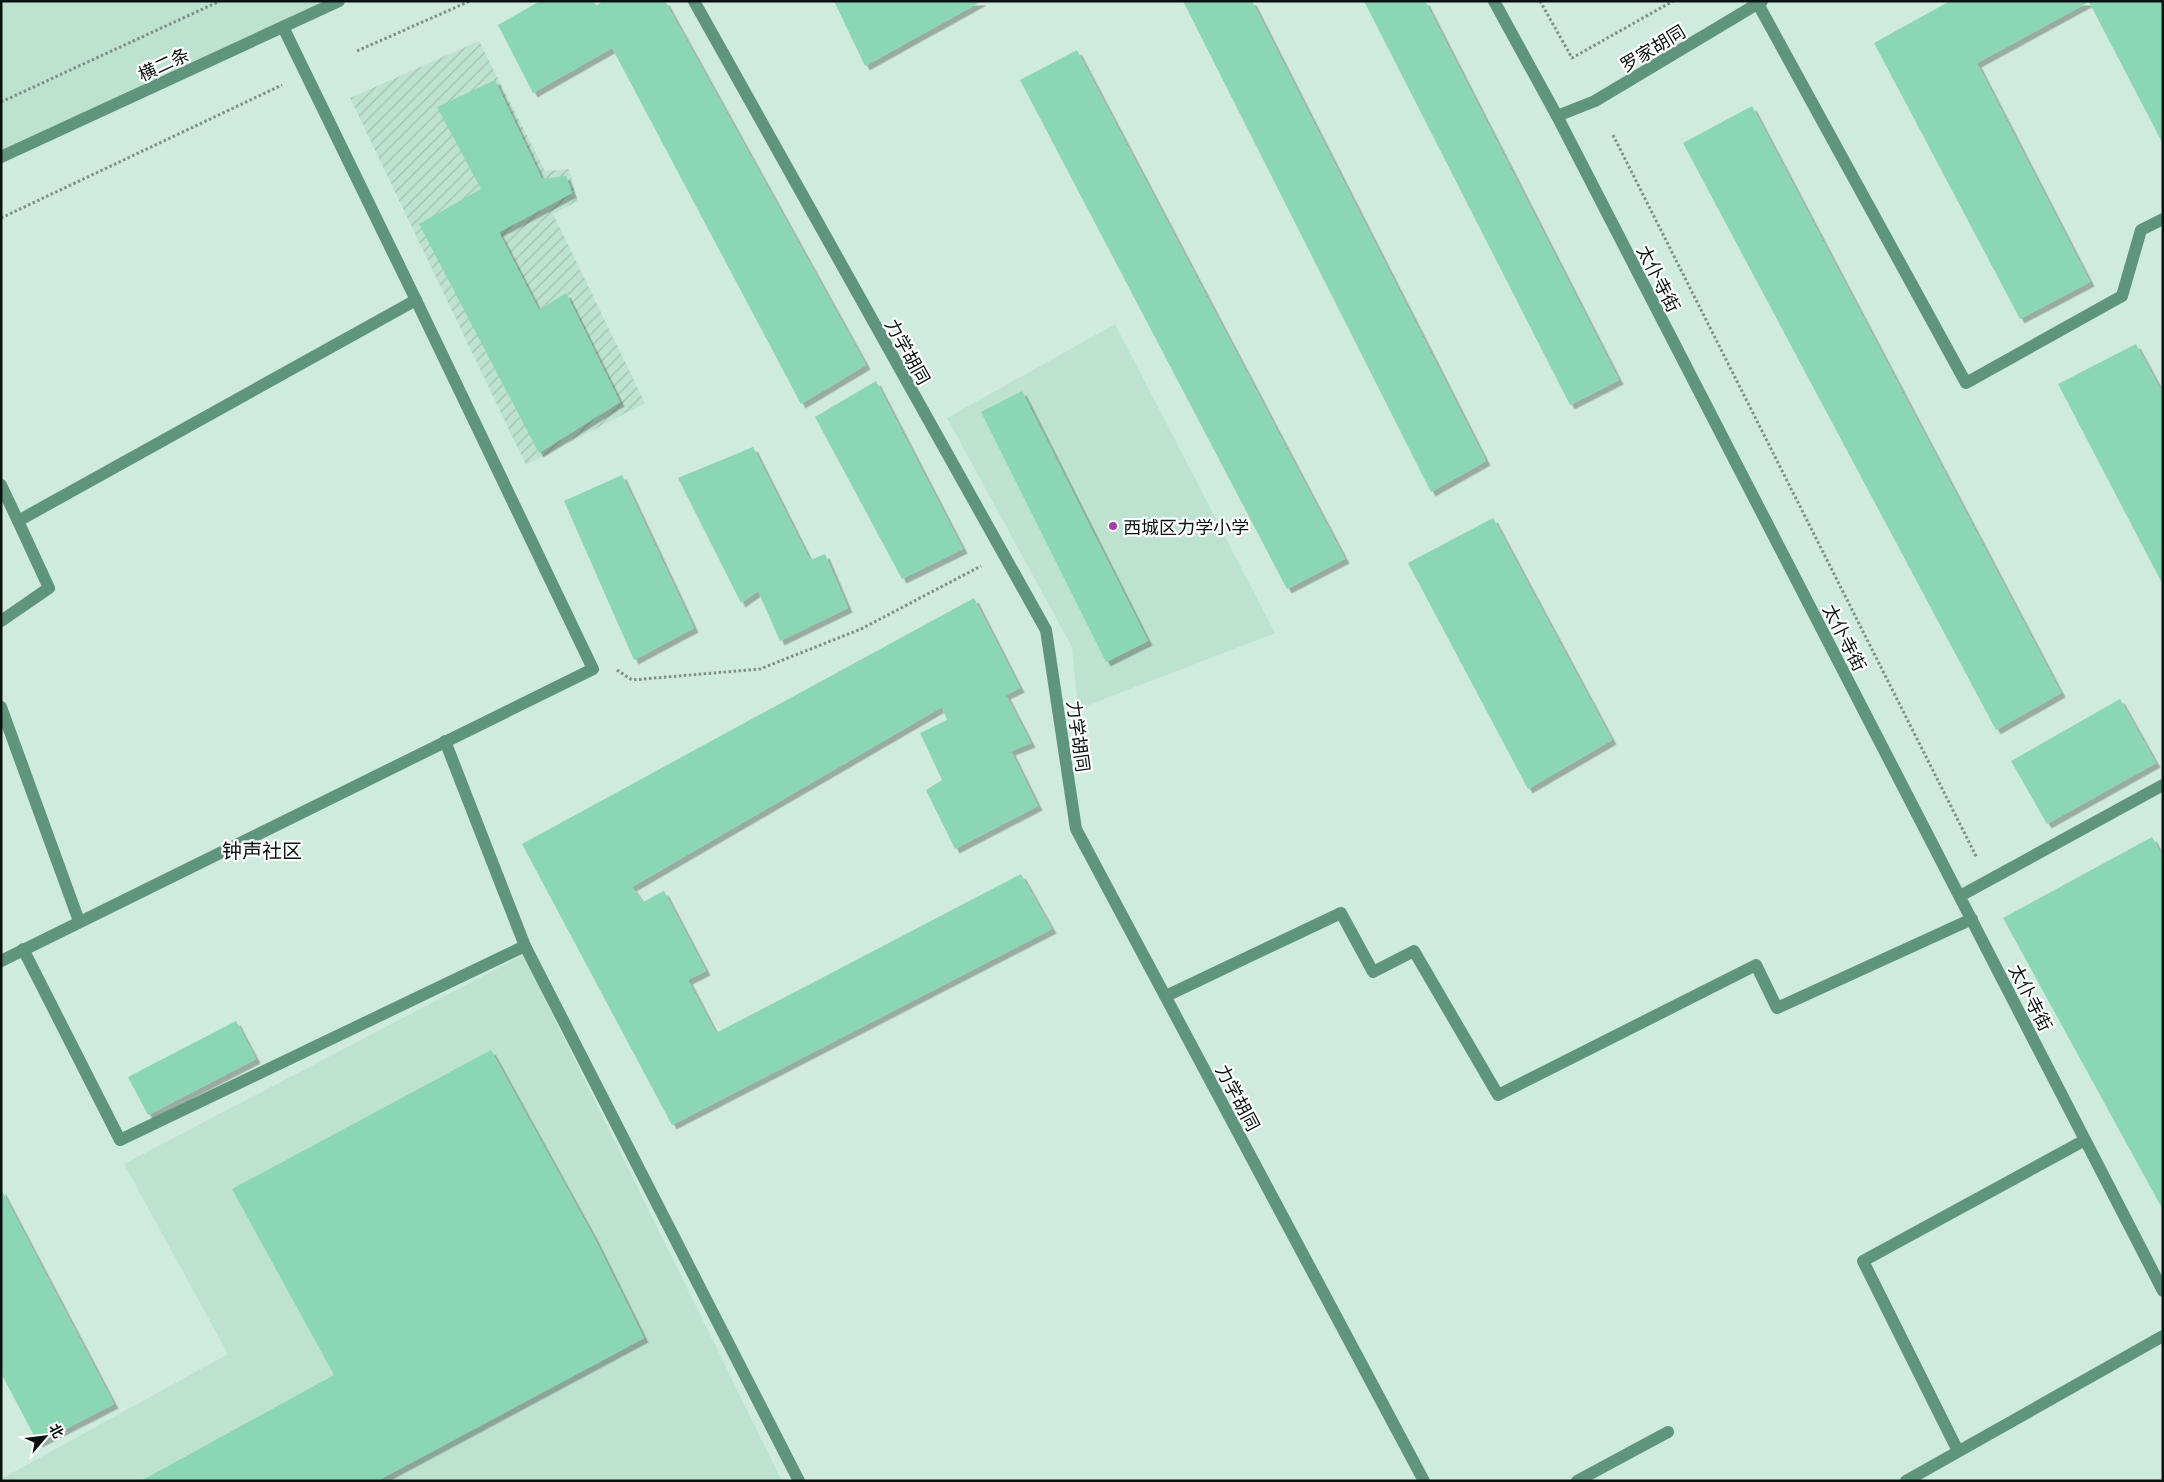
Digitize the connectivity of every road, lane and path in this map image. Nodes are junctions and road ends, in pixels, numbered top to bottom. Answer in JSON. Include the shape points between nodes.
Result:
{"nodes":[{"id":1,"x":220,"y":1,"type":"edge"},
{"id":2,"x":339,"y":1,"type":"edge"},
{"id":3,"x":470,"y":1,"type":"edge"},
{"id":4,"x":694,"y":1,"type":"edge"},
{"id":5,"x":1494,"y":1,"type":"edge"},
{"id":6,"x":1540,"y":1,"type":"edge"},
{"id":7,"x":1673,"y":1,"type":"edge"},
{"id":8,"x":1760,"y":3,"type":"edge"},
{"id":9,"x":283,"y":26,"type":"junction"},
{"id":10,"x":357,"y":51,"type":"dead end"},
{"id":11,"x":306,"y":73,"type":"junction"},
{"id":12,"x":1,"y":102,"type":"edge"},
{"id":13,"x":1557,"y":116,"type":"junction"},
{"id":14,"x":1613,"y":135,"type":"dead end"},
{"id":15,"x":1,"y":157,"type":"edge"},
{"id":16,"x":1,"y":218,"type":"edge"},
{"id":17,"x":2163,"y":219,"type":"edge"},
{"id":18,"x":416,"y":300,"type":"junction"},
{"id":19,"x":1,"y":485,"type":"edge"},
{"id":20,"x":18,"y":521,"type":"junction"},
{"id":21,"x":990,"y":561,"type":"dead end"},
{"id":22,"x":1,"y":621,"type":"edge"},
{"id":23,"x":612,"y":666,"type":"dead end"},
{"id":24,"x":1,"y":707,"type":"edge"},
{"id":25,"x":445,"y":741,"type":"junction"},
{"id":26,"x":2163,"y":785,"type":"edge"},
{"id":27,"x":1978,"y":860,"type":"dead end"},
{"id":28,"x":1960,"y":896,"type":"junction"},
{"id":29,"x":1972,"y":919,"type":"junction"},
{"id":30,"x":79,"y":921,"type":"junction"},
{"id":31,"x":525,"y":946,"type":"junction"},
{"id":32,"x":23,"y":950,"type":"junction"},
{"id":33,"x":1,"y":960,"type":"edge"},
{"id":34,"x":1166,"y":996,"type":"junction"},
{"id":35,"x":2085,"y":1140,"type":"junction"},
{"id":36,"x":2163,"y":1291,"type":"edge"},
{"id":37,"x":2163,"y":1336,"type":"edge"},
{"id":38,"x":1668,"y":1432,"type":"dead end"},
{"id":39,"x":1958,"y":1451,"type":"junction"},
{"id":40,"x":799,"y":1481,"type":"edge"},
{"id":41,"x":1424,"y":1481,"type":"edge"},
{"id":42,"x":1577,"y":1481,"type":"edge"},
{"id":43,"x":1906,"y":1481,"type":"edge"}],
"edges":[{"from":1,"to":12,"type":"path"},
{"from":2,"to":9,"type":"street","name":"横二条"},
{"from":3,"to":10,"type":"path"},
{"from":4,"to":34,"type":"street","name":"力学胡同","via":[[1046,630],[1076,829]]},
{"from":5,"to":13,"type":"street","name":"太仆寺街"},
{"from":6,"to":7,"type":"path","via":[[1572,58]]},
{"from":8,"to":13,"type":"street","name":"罗家胡同","via":[[1595,101]]},
{"from":8,"to":17,"type":"street","via":[[1966,384],[2122,296],[2140,230]]},
{"from":9,"to":11,"type":"street"},
{"from":9,"to":15,"type":"street","name":"横二条"},
{"from":11,"to":16,"type":"path"},
{"from":11,"to":18,"type":"street"},
{"from":13,"to":28,"type":"street","name":"太仆寺街"},
{"from":14,"to":27,"type":"path"},
{"from":18,"to":20,"type":"street"},
{"from":18,"to":25,"type":"street","via":[[592,669]]},
{"from":19,"to":20,"type":"street"},
{"from":20,"to":22,"type":"street","via":[[49,588]]},
{"from":21,"to":23,"type":"path","via":[[861,629],[760,669],[632,680]]},
{"from":24,"to":30,"type":"street"},
{"from":25,"to":30,"type":"street"},
{"from":25,"to":31,"type":"street"},
{"from":26,"to":28,"type":"street"},
{"from":28,"to":29,"type":"street","name":"太仆寺街"},
{"from":29,"to":34,"type":"street","via":[[1777,1008],[1756,965],[1498,1095],[1414,951],[1373,972],[1341,913]]},
{"from":29,"to":35,"type":"street","name":"太仆寺街"},
{"from":30,"to":32,"type":"street"},
{"from":31,"to":32,"type":"street","via":[[120,1140]]},
{"from":31,"to":40,"type":"street"},
{"from":32,"to":33,"type":"street"},
{"from":34,"to":41,"type":"street","name":"力学胡同"},
{"from":35,"to":36,"type":"street","name":"太仆寺街"},
{"from":35,"to":39,"type":"street","via":[[1863,1261]]},
{"from":37,"to":39,"type":"street"},
{"from":38,"to":42,"type":"street"},
{"from":39,"to":43,"type":"street"}]}
